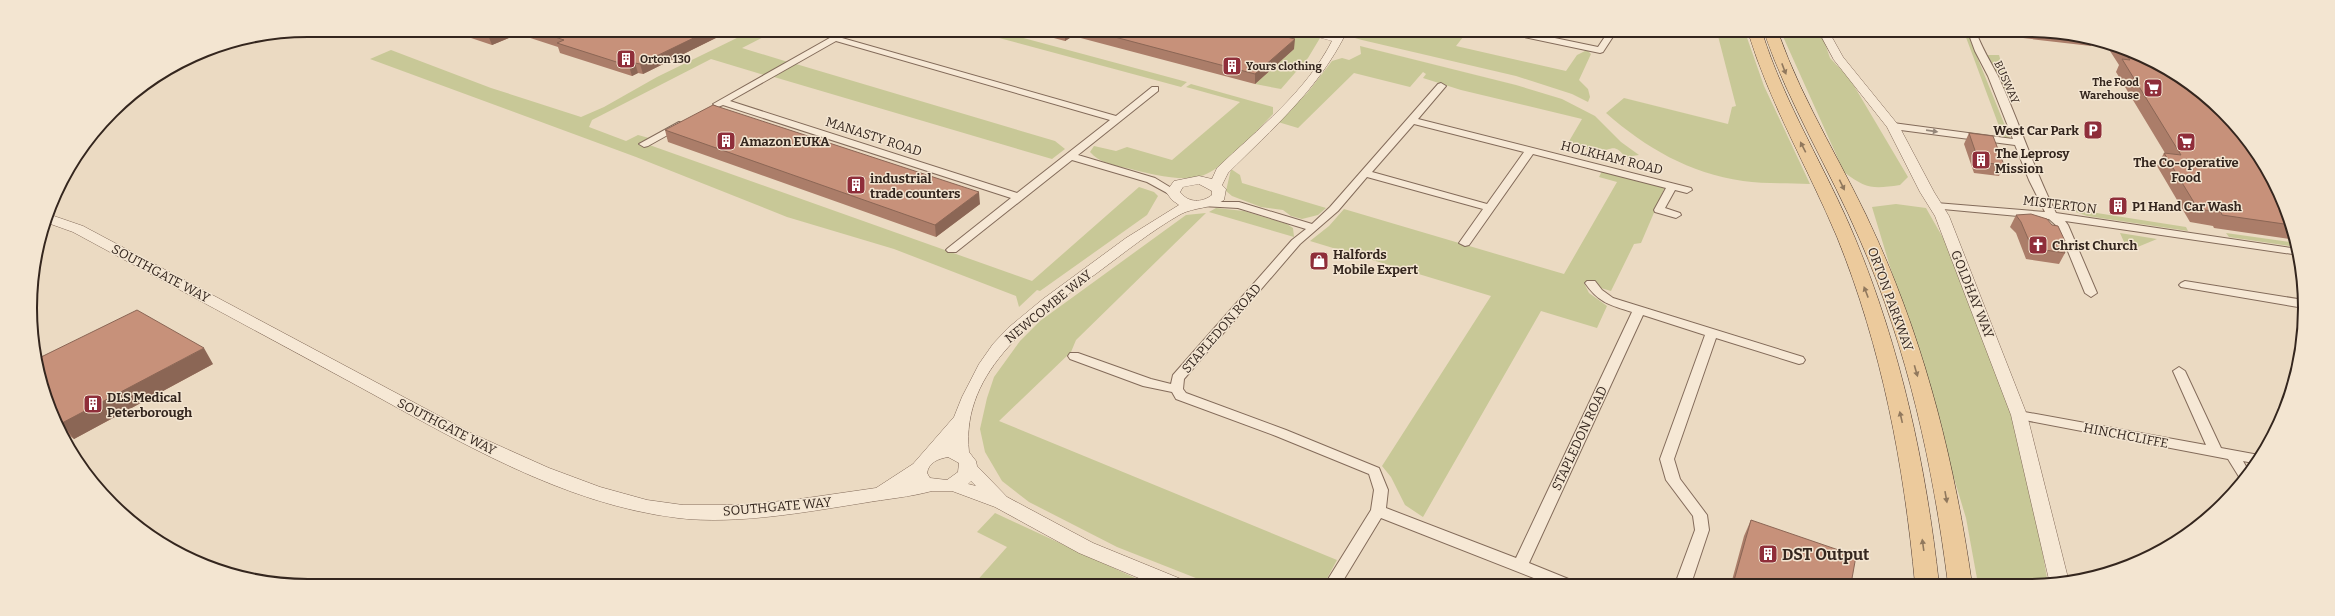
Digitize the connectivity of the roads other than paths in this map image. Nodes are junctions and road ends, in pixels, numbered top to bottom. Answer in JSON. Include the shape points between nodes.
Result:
{"nodes":[{"id":1,"x":1339,"y":37,"type":"edge"},
{"id":2,"x":1539,"y":37,"type":"edge"},
{"id":3,"x":1609,"y":37,"type":"edge"},
{"id":4,"x":1757,"y":37,"type":"edge"},
{"id":5,"x":1773,"y":37,"type":"edge"},
{"id":6,"x":1827,"y":37,"type":"edge"},
{"id":7,"x":1974,"y":37,"type":"edge"},
{"id":8,"x":834,"y":38,"type":"joint"},
{"id":9,"x":1441,"y":86,"type":"dead end"},
{"id":10,"x":1156,"y":89,"type":"dead end"},
{"id":11,"x":722,"y":102,"type":"junction"},
{"id":12,"x":709,"y":109,"type":"edge"},
{"id":13,"x":1118,"y":119,"type":"junction"},
{"id":14,"x":689,"y":120,"type":"edge"},
{"id":15,"x":1411,"y":120,"type":"junction"},
{"id":16,"x":1893,"y":126,"type":"junction"},
{"id":17,"x":2020,"y":143,"type":"junction"},
{"id":18,"x":644,"y":144,"type":"dead end"},
{"id":19,"x":1530,"y":151,"type":"junction"},
{"id":20,"x":1071,"y":156,"type":"junction"},
{"id":21,"x":1222,"y":172,"type":"junction"},
{"id":22,"x":1364,"y":174,"type":"junction"},
{"id":23,"x":1151,"y":180,"type":"junction"},
{"id":24,"x":1199,"y":180,"type":"junction"},
{"id":25,"x":1184,"y":182,"type":"junction"},
{"id":26,"x":1672,"y":186,"type":"junction"},
{"id":27,"x":1218,"y":189,"type":"junction"},
{"id":28,"x":1687,"y":190,"type":"dead end"},
{"id":29,"x":1174,"y":195,"type":"junction"},
{"id":30,"x":1018,"y":198,"type":"junction"},
{"id":31,"x":1190,"y":204,"type":"junction"},
{"id":32,"x":1206,"y":204,"type":"junction"},
{"id":33,"x":1239,"y":205,"type":"junction"},
{"id":34,"x":1936,"y":206,"type":"junction"},
{"id":35,"x":1490,"y":208,"type":"junction"},
{"id":36,"x":1676,"y":214,"type":"dead end"},
{"id":37,"x":1166,"y":215,"type":"junction"},
{"id":38,"x":2052,"y":216,"type":"junction"},
{"id":39,"x":52,"y":220,"type":"edge"},
{"id":40,"x":1314,"y":228,"type":"junction"},
{"id":41,"x":1465,"y":243,"type":"dead end"},
{"id":42,"x":952,"y":250,"type":"dead end"},
{"id":43,"x":2292,"y":251,"type":"edge"},
{"id":44,"x":1591,"y":284,"type":"dead end"},
{"id":45,"x":2185,"y":285,"type":"dead end"},
{"id":46,"x":2091,"y":293,"type":"dead end"},
{"id":47,"x":2298,"y":303,"type":"edge"},
{"id":48,"x":1639,"y":311,"type":"junction"},
{"id":49,"x":1712,"y":333,"type":"junction"},
{"id":50,"x":1074,"y":356,"type":"dead end"},
{"id":51,"x":1799,"y":360,"type":"dead end"},
{"id":52,"x":2179,"y":371,"type":"dead end"},
{"id":53,"x":1176,"y":389,"type":"junction"},
{"id":54,"x":2020,"y":415,"type":"junction"},
{"id":55,"x":960,"y":421,"type":"junction"},
{"id":56,"x":2216,"y":452,"type":"junction"},
{"id":57,"x":933,"y":454,"type":"junction"},
{"id":58,"x":2233,"y":455,"type":"junction"},
{"id":59,"x":2252,"y":458,"type":"edge"},
{"id":60,"x":966,"y":462,"type":"junction"},
{"id":61,"x":919,"y":468,"type":"junction"},
{"id":62,"x":2242,"y":473,"type":"edge"},
{"id":63,"x":929,"y":486,"type":"junction"},
{"id":64,"x":953,"y":486,"type":"junction"},
{"id":65,"x":880,"y":492,"type":"junction"},
{"id":66,"x":1002,"y":502,"type":"junction"},
{"id":67,"x":1378,"y":511,"type":"junction"},
{"id":68,"x":1520,"y":566,"type":"junction"},
{"id":69,"x":2058,"y":577,"type":"edge"},
{"id":70,"x":1162,"y":579,"type":"edge"},
{"id":71,"x":1336,"y":579,"type":"edge"},
{"id":72,"x":1553,"y":579,"type":"edge"},
{"id":73,"x":1685,"y":579,"type":"edge"},
{"id":74,"x":1926,"y":579,"type":"edge"},
{"id":75,"x":1959,"y":579,"type":"edge"}],
"edges":[{"from":1,"to":21,"type":"street","via":[[1325,63]]},
{"from":2,"to":3,"type":"street","via":[[1600,50]]},
{"from":74,"to":4,"type":"main road","name":"ORTON PARKWAY","one_way":true,"via":[[1914,482],[1889,364],[1869,298],[1840,224],[1773,86]]},
{"from":5,"to":75,"type":"main road","name":"ORTON PARKWAY","one_way":true,"via":[[1786,75],[1869,240],[1893,301],[1932,430],[1945,488]]},
{"from":6,"to":16,"type":"street","name":"GOLDHAY WAY","via":[[1838,58]]},
{"from":7,"to":17,"type":"street","name":"BUSWAY"},
{"from":8,"to":11,"type":"street"},
{"from":8,"to":13,"type":"street"},
{"from":9,"to":15,"type":"street"},
{"from":10,"to":13,"type":"street"},
{"from":11,"to":12,"type":"street"},
{"from":11,"to":30,"type":"street","name":"MANASTY ROAD"},
{"from":13,"to":20,"type":"street"},
{"from":14,"to":18,"type":"street"},
{"from":15,"to":19,"type":"street","name":"HOLKHAM ROAD"},
{"from":15,"to":22,"type":"street"},
{"from":16,"to":17,"type":"street","one_way":true},
{"from":16,"to":34,"type":"street","name":"GOLDHAY WAY"},
{"from":17,"to":38,"type":"street","name":"BUSWAY","via":[[2034,180]]},
{"from":19,"to":26,"type":"street","name":"HOLKHAM ROAD"},
{"from":19,"to":35,"type":"street"},
{"from":20,"to":23,"type":"street"},
{"from":20,"to":30,"type":"street"},
{"from":21,"to":24,"type":"street"},
{"from":21,"to":27,"type":"street"},
{"from":22,"to":35,"type":"street"},
{"from":22,"to":40,"type":"street"},
{"from":23,"to":25,"type":"street"},
{"from":23,"to":29,"type":"street"},
{"from":24,"to":25,"type":"street"},
{"from":24,"to":27,"type":"street"},
{"from":25,"to":29,"type":"street","name":"NEWCOMBE WAY","via":[[1175,188]]},
{"from":26,"to":28,"type":"street","name":"HOLKHAM ROAD"},
{"from":26,"to":36,"type":"street","via":[[1659,210]]},
{"from":27,"to":32,"type":"street","via":[[1214,200]]},
{"from":27,"to":33,"type":"street"},
{"from":29,"to":31,"type":"street"},
{"from":29,"to":37,"type":"street","name":"NEWCOMBE WAY"},
{"from":30,"to":42,"type":"street"},
{"from":31,"to":32,"type":"street"},
{"from":31,"to":37,"type":"street","name":"NEWCOMBE WAY"},
{"from":32,"to":33,"type":"street"},
{"from":33,"to":40,"type":"street"},
{"from":34,"to":38,"type":"street","name":"MISTERTON"},
{"from":34,"to":54,"type":"street","name":"GOLDHAY WAY","via":[[1971,287]]},
{"from":35,"to":41,"type":"street"},
{"from":37,"to":55,"type":"street","name":"NEWCOMBE WAY","via":[[1050,301],[1002,343],[985,368]]},
{"from":38,"to":43,"type":"street","name":"MISTERTON"},
{"from":38,"to":46,"type":"street","name":"BUSWAY","via":[[2063,225]]},
{"from":39,"to":65,"type":"street","name":"SOUTHGATE WAY","via":[[80,229],[467,438],[530,468],[612,499],[675,512],[739,512],[829,502]]},
{"from":40,"to":53,"type":"street","name":"STAPLEDON ROAD","via":[[1296,242],[1178,378]]},
{"from":44,"to":48,"type":"street","via":[[1609,301]]},
{"from":45,"to":47,"type":"street"},
{"from":48,"to":49,"type":"street"},
{"from":48,"to":68,"type":"street","name":"STAPLEDON ROAD"},
{"from":49,"to":51,"type":"street"},
{"from":49,"to":73,"type":"street","via":[[1667,459],[1673,480],[1700,515],[1702,530]]},
{"from":50,"to":53,"type":"street","via":[[1148,384]]},
{"from":52,"to":56,"type":"street"},
{"from":53,"to":67,"type":"street","name":"STAPLEDON ROAD","via":[[1181,396],[1374,471],[1381,483],[1382,491]]},
{"from":54,"to":56,"type":"street","name":"HINCHCLIFFE"},
{"from":54,"to":69,"type":"street","name":"GOLDHAY WAY"},
{"from":55,"to":57,"type":"street","name":"NEWCOMBE WAY"},
{"from":55,"to":60,"type":"street","name":"NEWCOMBE WAY","via":[[959,439]]},
{"from":56,"to":58,"type":"street","name":"HINCHCLIFFE"},
{"from":57,"to":60,"type":"street","via":[[948,452]]},
{"from":57,"to":61,"type":"street","via":[[922,462]]},
{"from":58,"to":59,"type":"street","name":"HINCHCLIFFE"},
{"from":58,"to":62,"type":"street"},
{"from":60,"to":64,"type":"street","via":[[964,479]]},
{"from":60,"to":66,"type":"street"},
{"from":61,"to":63,"type":"street","via":[[920,478]]},
{"from":61,"to":65,"type":"street","name":"SOUTHGATE WAY"},
{"from":63,"to":64,"type":"street"},
{"from":63,"to":65,"type":"street","name":"SOUTHGATE WAY"},
{"from":64,"to":66,"type":"street"},
{"from":66,"to":70,"type":"street","via":[[1086,548]]},
{"from":67,"to":68,"type":"street"},
{"from":67,"to":71,"type":"street","name":"STAPLEDON ROAD"},
{"from":68,"to":72,"type":"street"}]}
